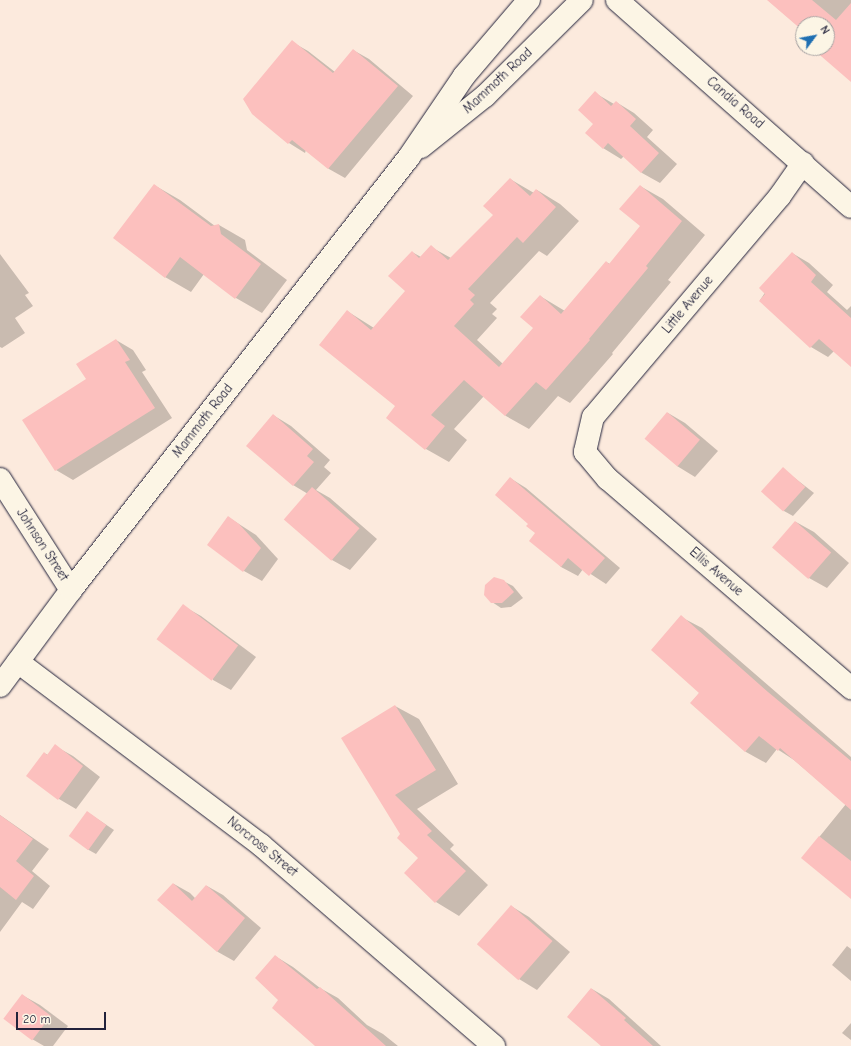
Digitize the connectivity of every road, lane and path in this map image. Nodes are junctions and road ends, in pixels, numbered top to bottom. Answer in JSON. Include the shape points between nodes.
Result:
{"nodes":[{"id":1,"x":529,"y":0,"type":"edge"},
{"id":2,"x":582,"y":0,"type":"edge"},
{"id":3,"x":617,"y":0,"type":"edge"},
{"id":4,"x":409,"y":157,"type":"junction"},
{"id":5,"x":803,"y":163,"type":"junction"},
{"id":6,"x":851,"y":207,"type":"edge"},
{"id":7,"x":585,"y":452,"type":"joint"},
{"id":8,"x":0,"y":479,"type":"edge"},
{"id":9,"x":71,"y":590,"type":"junction"},
{"id":10,"x":18,"y":662,"type":"junction"},
{"id":11,"x":0,"y":686,"type":"edge"},
{"id":12,"x":851,"y":688,"type":"edge"},
{"id":13,"x":494,"y":1046,"type":"edge"}],
"edges":[{"from":1,"to":4,"type":"street","name":"Mammoth Road","via":[[464,76]]},
{"from":2,"to":4,"type":"street","name":"Mammoth Road","via":[[485,96]]},
{"from":3,"to":5,"type":"street","name":"Candia Road"},
{"from":4,"to":9,"type":"street","name":"Mammoth Road"},
{"from":5,"to":6,"type":"street","name":"Candia Road"},
{"from":5,"to":7,"type":"street","name":"Little Avenue","via":[[780,196],[593,417]]},
{"from":7,"to":12,"type":"street","name":"Ellis Avenue","via":[[608,479]]},
{"from":8,"to":9,"type":"street","name":"Johnson Street"},
{"from":9,"to":10,"type":"street","name":"Mammoth Road"},
{"from":10,"to":11,"type":"street","name":"Mammoth Road"},
{"from":10,"to":13,"type":"street","name":"Norcross Street","via":[[262,845]]}]}
